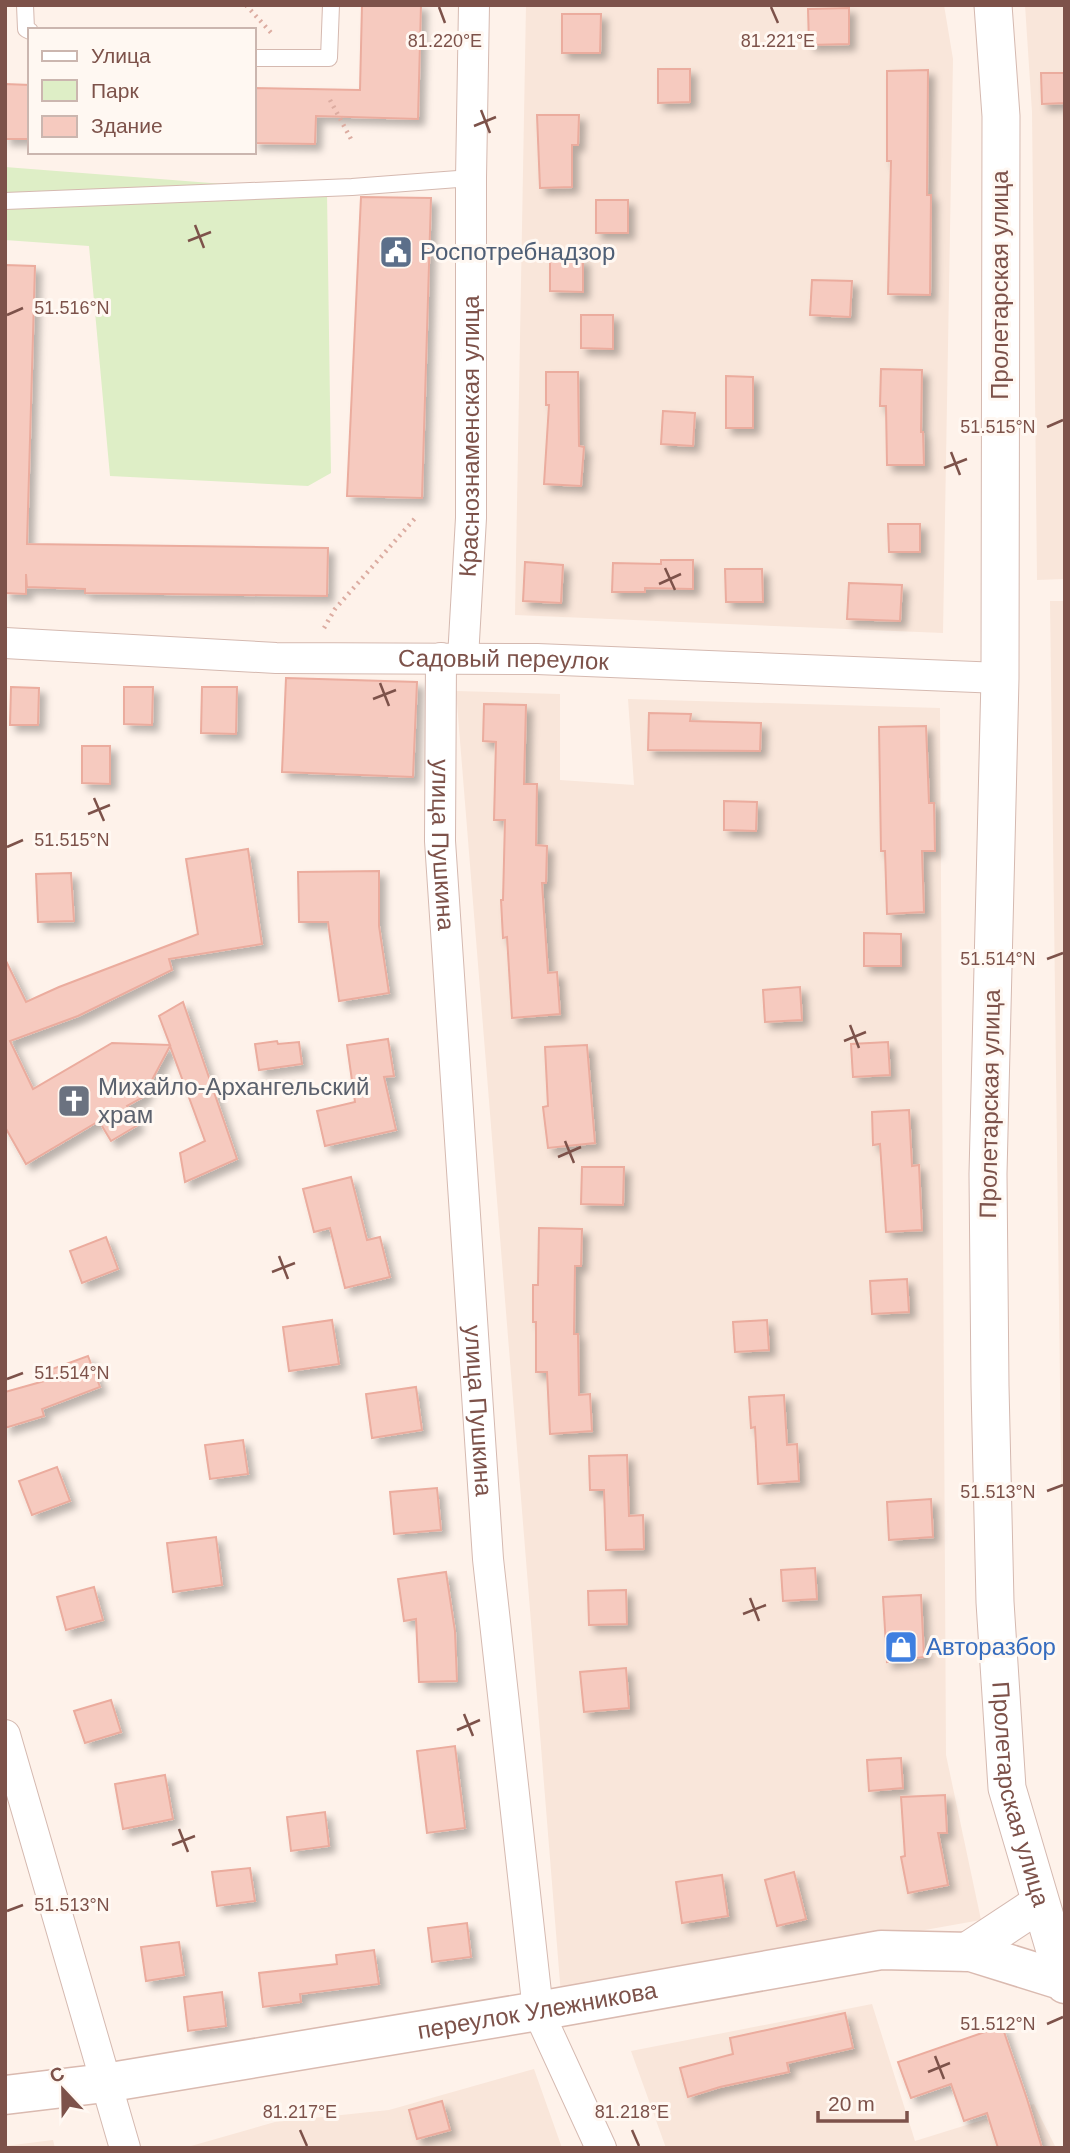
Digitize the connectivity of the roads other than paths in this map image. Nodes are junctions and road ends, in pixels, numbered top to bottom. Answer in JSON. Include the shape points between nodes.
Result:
{"nodes":[{"id":1,"x":25,"y":5,"type":"edge"},
{"id":2,"x":331,"y":5,"type":"edge"},
{"id":3,"x":474,"y":5,"type":"edge"},
{"id":4,"x":993,"y":5,"type":"edge"},
{"id":5,"x":28,"y":30,"type":"edge"},
{"id":6,"x":256,"y":58,"type":"edge"},
{"id":7,"x":471,"y":178,"type":"junction"},
{"id":8,"x":5,"y":201,"type":"edge"},
{"id":9,"x":5,"y":643,"type":"edge"},
{"id":10,"x":452,"y":658,"type":"junction"},
{"id":11,"x":1000,"y":678,"type":"junction"},
{"id":12,"x":5,"y":1735,"type":"edge"},
{"id":13,"x":1040,"y":1903,"type":"junction"},
{"id":14,"x":966,"y":1952,"type":"junction"},
{"id":15,"x":1064,"y":1982,"type":"edge"},
{"id":16,"x":538,"y":2011,"type":"junction"},
{"id":17,"x":105,"y":2083,"type":"junction"},
{"id":18,"x":5,"y":2095,"type":"edge"},
{"id":19,"x":125,"y":2148,"type":"edge"},
{"id":20,"x":601,"y":2148,"type":"edge"}],
"edges":[{"from":1,"to":5,"type":"lane"},
{"from":2,"to":6,"type":"lane","via":[[329,58]]},
{"from":3,"to":7,"type":"street","name":"Краснознаменская улица"},
{"from":4,"to":11,"type":"street","name":"Пролетарская улица","via":[[1001,116]]},
{"from":7,"to":8,"type":"lane"},
{"from":7,"to":10,"type":"street","name":"Краснознаменская улица","via":[[471,518]]},
{"from":9,"to":10,"type":"street","name":"Садовый переулок","via":[[276,658]]},
{"from":10,"to":11,"type":"street","name":"Садовый переулок"},
{"from":10,"to":16,"type":"street","name":"улица Пушкина","via":[[440,841],[488,1559]]},
{"from":11,"to":13,"type":"street","name":"Пролетарская улица","via":[[988,1174],[995,1602],[1007,1788]]},
{"from":12,"to":17,"type":"street"},
{"from":13,"to":14,"type":"street"},
{"from":13,"to":15,"type":"street","name":"Пролетарская улица"},
{"from":14,"to":15,"type":"main road","name":"переулок Улежникова"},
{"from":14,"to":16,"type":"main road","name":"переулок Улежникова","via":[[881,1950]]},
{"from":16,"to":17,"type":"main road","name":"переулок Улежникова"},
{"from":16,"to":20,"type":"street","name":"улица Пушкина"},
{"from":17,"to":18,"type":"main road","name":"переулок Улежникова"},
{"from":17,"to":19,"type":"street"}]}
